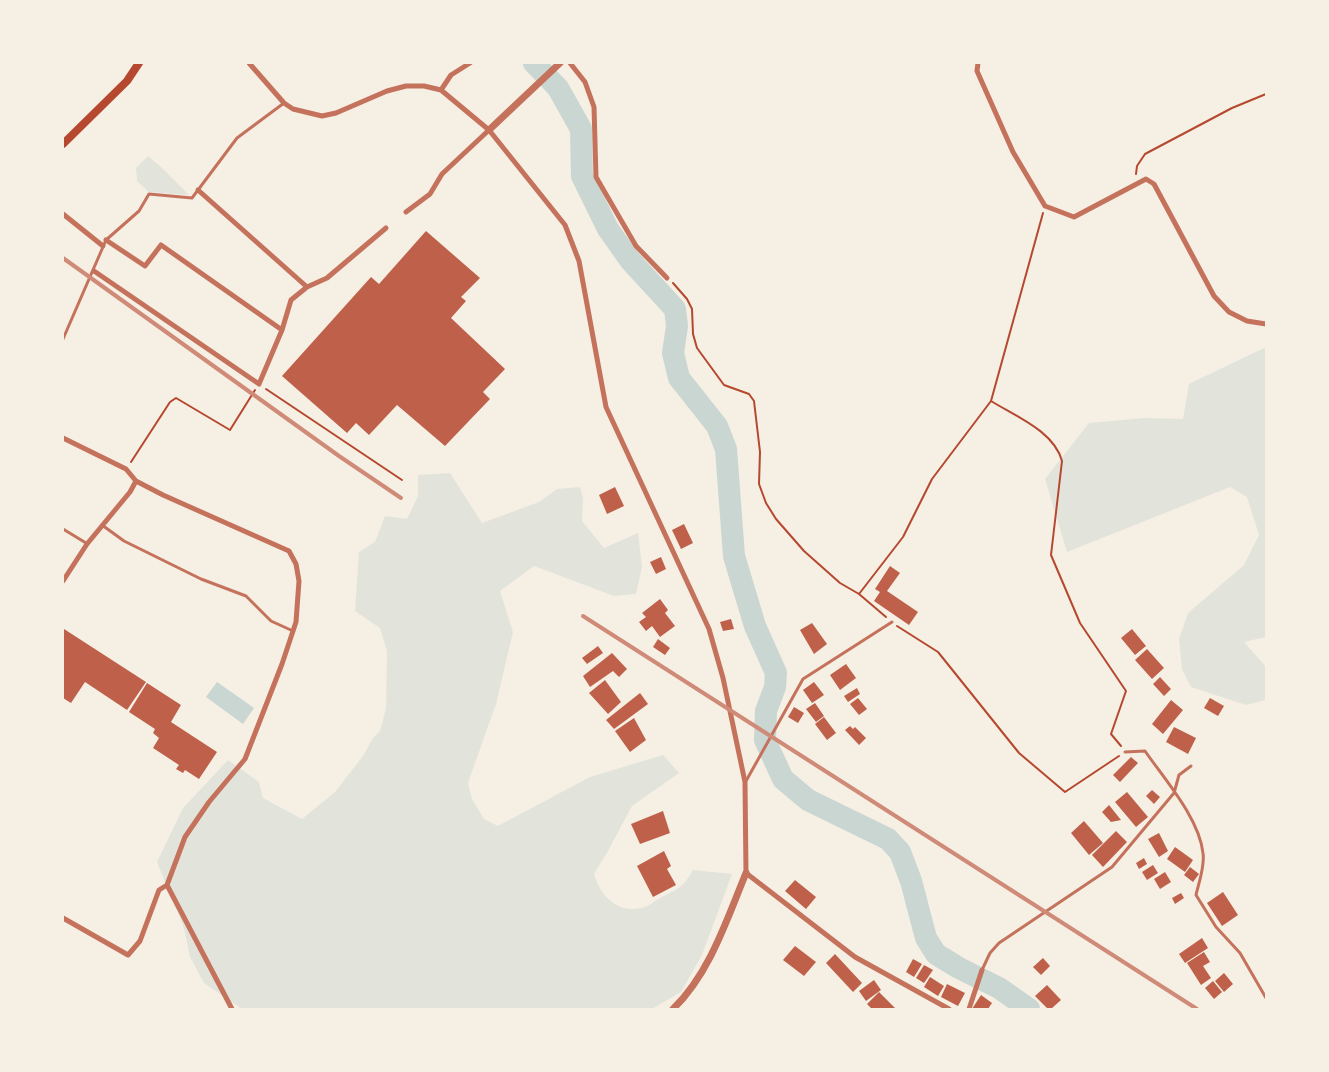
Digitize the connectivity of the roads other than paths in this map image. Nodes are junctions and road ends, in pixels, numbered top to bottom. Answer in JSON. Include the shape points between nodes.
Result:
{"nodes":[{"id":1,"x":140,"y":63,"type":"edge"},
{"id":2,"x":249,"y":63,"type":"edge"},
{"id":3,"x":470,"y":63,"type":"edge"},
{"id":4,"x":570,"y":63,"type":"edge"},
{"id":5,"x":978,"y":63,"type":"edge"},
{"id":6,"x":559,"y":64,"type":"edge"},
{"id":7,"x":441,"y":90,"type":"junction"},
{"id":8,"x":284,"y":103,"type":"junction"},
{"id":9,"x":489,"y":130,"type":"junction"},
{"id":10,"x":63,"y":144,"type":"edge"},
{"id":11,"x":198,"y":190,"type":"junction"},
{"id":12,"x":406,"y":212,"type":"dead end"},
{"id":13,"x":63,"y":214,"type":"edge"},
{"id":14,"x":387,"y":228,"type":"dead end"},
{"id":15,"x":106,"y":240,"type":"junction"},
{"id":16,"x":103,"y":246,"type":"junction"},
{"id":17,"x":94,"y":271,"type":"junction"},
{"id":18,"x":667,"y":278,"type":"road end"},
{"id":19,"x":306,"y":287,"type":"junction"},
{"id":20,"x":1266,"y":324,"type":"edge"},
{"id":21,"x":282,"y":330,"type":"junction"},
{"id":22,"x":63,"y":339,"type":"edge"},
{"id":23,"x":63,"y":438,"type":"edge"},
{"id":24,"x":136,"y":481,"type":"junction"},
{"id":25,"x":102,"y":525,"type":"junction"},
{"id":26,"x":63,"y":529,"type":"edge"},
{"id":27,"x":87,"y":544,"type":"junction"},
{"id":28,"x":63,"y":581,"type":"edge"},
{"id":29,"x":892,"y":622,"type":"road end"},
{"id":30,"x":293,"y":631,"type":"junction"},
{"id":31,"x":1125,"y":752,"type":"road end"},
{"id":32,"x":1191,"y":766,"type":"dead end"},
{"id":33,"x":746,"y":782,"type":"junction"},
{"id":34,"x":1174,"y":793,"type":"junction"},
{"id":35,"x":746,"y":873,"type":"junction"},
{"id":36,"x":167,"y":885,"type":"junction"},
{"id":37,"x":63,"y":918,"type":"edge"},
{"id":38,"x":982,"y":970,"type":"joint"},
{"id":39,"x":1266,"y":998,"type":"edge"},
{"id":40,"x":232,"y":1009,"type":"edge"},
{"id":41,"x":673,"y":1009,"type":"edge"},
{"id":42,"x":949,"y":1009,"type":"edge"},
{"id":43,"x":969,"y":1009,"type":"edge"}],
"edges":[{"from":1,"to":10,"type":"main road"},
{"from":2,"to":8,"type":"street"},
{"from":3,"to":7,"type":"street","via":[[451,75]]},
{"from":4,"to":18,"type":"street","via":[[585,82],[594,107],[596,177],[636,246]]},
{"from":5,"to":20,"type":"street","via":[[977,71],[1012,152],[1045,206],[1074,217],[1146,179],[1154,184],[1214,296],[1229,312],[1247,321]]},
{"from":6,"to":9,"type":"street"},
{"from":7,"to":8,"type":"street","via":[[406,86],[322,116]]},
{"from":7,"to":9,"type":"street"},
{"from":8,"to":11,"type":"lane","via":[[237,138]]},
{"from":9,"to":12,"type":"street","via":[[442,174],[430,194]]},
{"from":9,"to":33,"type":"street","via":[[565,225],[574,244],[606,406],[709,629]]},
{"from":11,"to":15,"type":"lane","via":[[192,198],[149,194],[139,211]]},
{"from":11,"to":19,"type":"street"},
{"from":13,"to":16,"type":"street"},
{"from":14,"to":19,"type":"street","via":[[327,278]]},
{"from":15,"to":16,"type":"lane"},
{"from":15,"to":21,"type":"street","via":[[145,266],[162,245]]},
{"from":16,"to":17,"type":"lane"},
{"from":17,"to":21,"type":"street","via":[[258,384]]},
{"from":17,"to":22,"type":"lane"},
{"from":19,"to":21,"type":"street","via":[[291,300]]},
{"from":23,"to":24,"type":"street","via":[[126,469]]},
{"from":24,"to":25,"type":"street"},
{"from":24,"to":30,"type":"street","via":[[289,551],[299,581]]},
{"from":25,"to":27,"type":"street"},
{"from":25,"to":30,"type":"lane","via":[[124,541],[201,579],[246,596],[271,621]]},
{"from":26,"to":27,"type":"lane"},
{"from":27,"to":28,"type":"street"},
{"from":29,"to":33,"type":"lane","via":[[803,679]]},
{"from":30,"to":36,"type":"street","via":[[245,759],[185,837]]},
{"from":31,"to":34,"type":"lane","via":[[1145,752]]},
{"from":32,"to":34,"type":"lane","via":[[1179,775]]},
{"from":33,"to":35,"type":"street"},
{"from":34,"to":38,"type":"lane","via":[[1112,867],[999,943]]},
{"from":34,"to":39,"type":"lane","via":[[1192,821],[1204,855],[1196,895],[1216,927],[1240,953]]},
{"from":35,"to":41,"type":"street","via":[[706,963]]},
{"from":35,"to":42,"type":"street","via":[[855,957]]},
{"from":36,"to":37,"type":"street","via":[[159,890],[140,941],[128,955]]},
{"from":36,"to":40,"type":"street"},
{"from":38,"to":43,"type":"street"}]}
